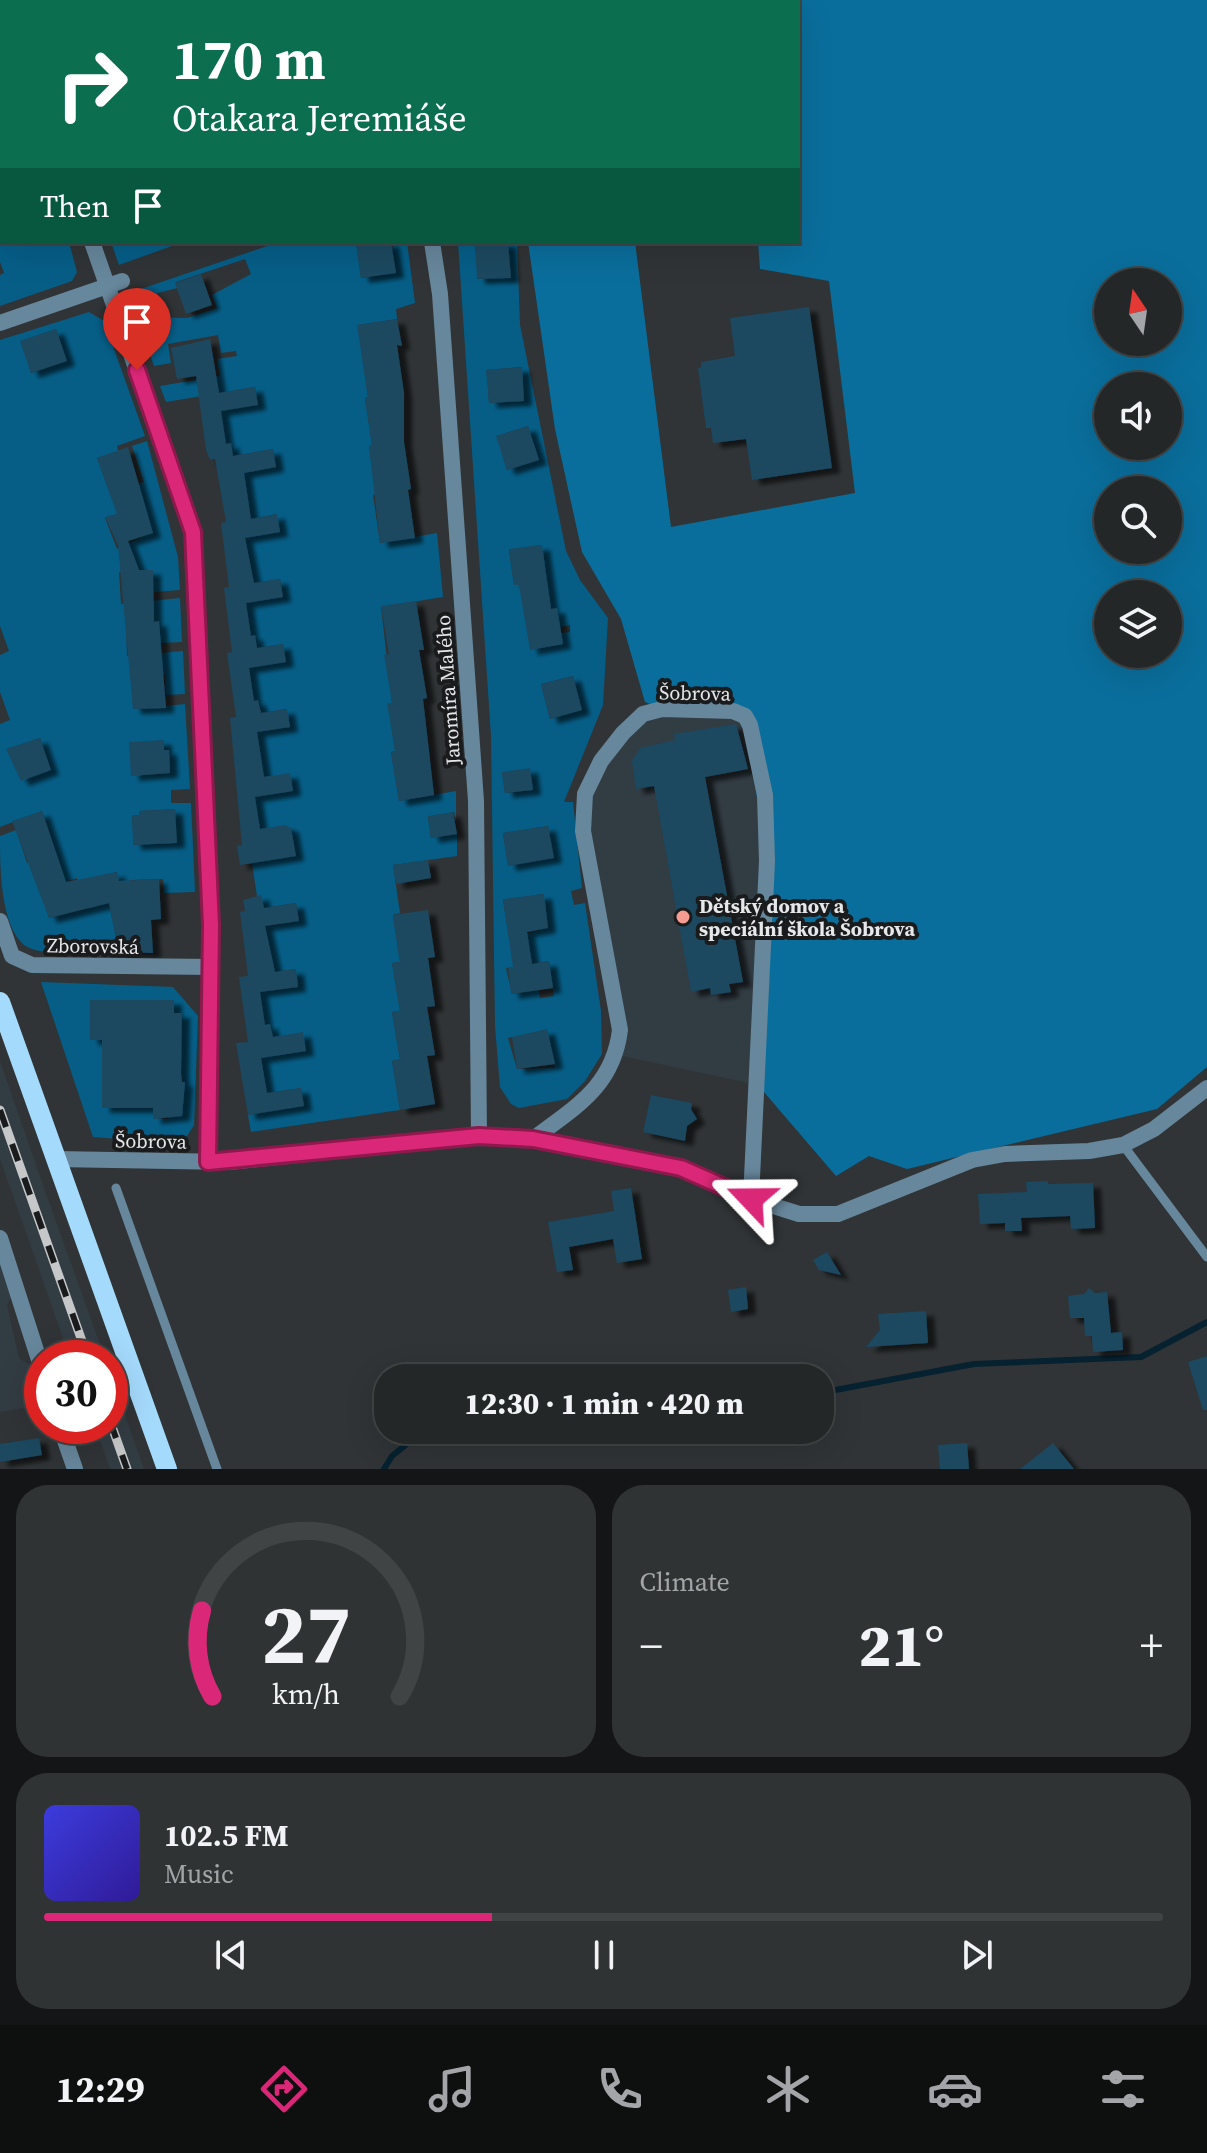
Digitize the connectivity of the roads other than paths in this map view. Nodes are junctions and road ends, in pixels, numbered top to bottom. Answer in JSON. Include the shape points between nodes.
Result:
{"nodes":[{"id":1,"x":93,"y":244,"type":"edge"},
{"id":2,"x":432,"y":244,"type":"edge"},
{"id":3,"x":114,"y":283,"type":"junction"},
{"id":4,"x":0,"y":323,"type":"edge"},
{"id":5,"x":0,"y":921,"type":"edge"},
{"id":6,"x":212,"y":967,"type":"junction"},
{"id":7,"x":0,"y":1002,"type":"edge"},
{"id":8,"x":1207,"y":1088,"type":"edge"},
{"id":9,"x":479,"y":1136,"type":"junction"},
{"id":10,"x":533,"y":1139,"type":"junction"},
{"id":11,"x":1123,"y":1145,"type":"junction"},
{"id":12,"x":55,"y":1159,"type":"junction"},
{"id":13,"x":208,"y":1162,"type":"junction"},
{"id":14,"x":116,"y":1188,"type":"dead end"},
{"id":15,"x":751,"y":1199,"type":"junction"},
{"id":16,"x":0,"y":1238,"type":"edge"},
{"id":17,"x":1207,"y":1257,"type":"edge"},
{"id":18,"x":33,"y":1340,"type":"edge"},
{"id":19,"x":66,"y":1444,"type":"edge"},
{"id":20,"x":75,"y":1469,"type":"edge"},
{"id":21,"x":167,"y":1469,"type":"edge"},
{"id":22,"x":217,"y":1469,"type":"edge"}],
"edges":[{"from":1,"to":3,"type":"street"},
{"from":2,"to":9,"type":"street","name":"Jaromíra Malého","via":[[476,801]]},
{"from":3,"to":4,"type":"street"},
{"from":3,"to":6,"type":"street","via":[[193,532]]},
{"from":5,"to":6,"type":"street","name":"Zborovská","via":[[12,956],[32,965]]},
{"from":6,"to":13,"type":"street"},
{"from":7,"to":12,"type":"main road"},
{"from":8,"to":11,"type":"street","name":"Šobrova"},
{"from":9,"to":10,"type":"street","name":"Šobrova"},
{"from":9,"to":13,"type":"street","name":"Šobrova"},
{"from":10,"to":15,"type":"street","name":"Šobrova","via":[[681,1168]]},
{"from":10,"to":15,"type":"street","name":"Šobrova","via":[[581,1103],[607,1076],[617,1055],[620,1030],[583,831],[585,794],[601,761],[643,714],[662,709],[733,711],[750,725],[765,795],[767,861]]},
{"from":11,"to":15,"type":"street","name":"Šobrova","via":[[972,1160],[838,1214],[799,1214]]},
{"from":11,"to":17,"type":"lane"},
{"from":12,"to":13,"type":"street","name":"Šobrova"},
{"from":12,"to":21,"type":"main road"},
{"from":14,"to":22,"type":"lane"},
{"from":16,"to":18,"type":"street"},
{"from":19,"to":20,"type":"street"}]}
